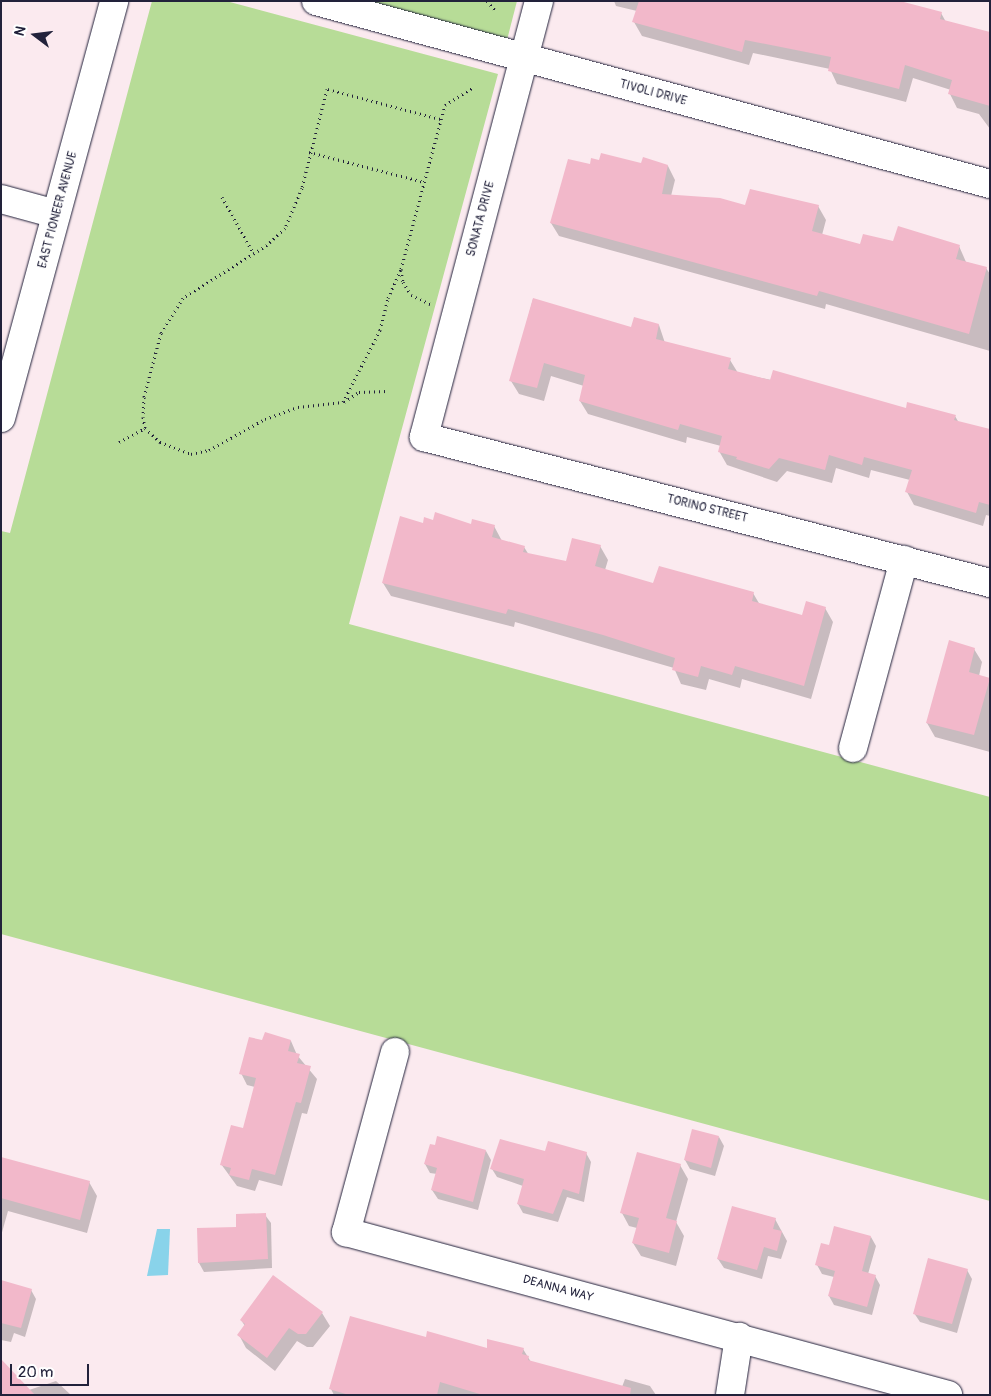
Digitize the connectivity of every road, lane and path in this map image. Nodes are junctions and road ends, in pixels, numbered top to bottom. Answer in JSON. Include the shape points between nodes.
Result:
{"nodes":[{"id":1,"x":114,"y":1,"type":"edge"},
{"id":2,"x":316,"y":1,"type":"edge"},
{"id":3,"x":487,"y":1,"type":"edge"},
{"id":4,"x":539,"y":1,"type":"edge"},
{"id":5,"x":496,"y":11,"type":"dead end"},
{"id":6,"x":523,"y":59,"type":"junction"},
{"id":7,"x":474,"y":88,"type":"dead end"},
{"id":8,"x":440,"y":118,"type":"junction"},
{"id":9,"x":309,"y":152,"type":"junction"},
{"id":10,"x":424,"y":182,"type":"junction"},
{"id":11,"x":990,"y":184,"type":"edge"},
{"id":12,"x":222,"y":197,"type":"dead end"},
{"id":13,"x":1,"y":199,"type":"edge"},
{"id":14,"x":56,"y":214,"type":"junction"},
{"id":15,"x":254,"y":254,"type":"junction"},
{"id":16,"x":401,"y":269,"type":"junction"},
{"id":17,"x":422,"y":302,"type":"dead end"},
{"id":18,"x":387,"y":391,"type":"dead end"},
{"id":19,"x":344,"y":402,"type":"junction"},
{"id":20,"x":1,"y":418,"type":"edge"},
{"id":21,"x":145,"y":428,"type":"junction"},
{"id":22,"x":424,"y":437,"type":"joint"},
{"id":23,"x":119,"y":442,"type":"dead end"},
{"id":24,"x":904,"y":560,"type":"junction"},
{"id":25,"x":990,"y":583,"type":"edge"},
{"id":26,"x":853,"y":748,"type":"dead end"},
{"id":27,"x":395,"y":1052,"type":"dead end"},
{"id":28,"x":738,"y":1337,"type":"junction"},
{"id":29,"x":730,"y":1395,"type":"edge"},
{"id":30,"x":948,"y":1395,"type":"edge"}],
"edges":[{"from":1,"to":14,"type":"street","name":"EAST PIONEER AVENUE"},
{"from":2,"to":6,"type":"street","name":"TIVOLI DRIVE"},
{"from":3,"to":5,"type":"path"},
{"from":4,"to":6,"type":"street","name":"SONATA DRIVE"},
{"from":6,"to":11,"type":"street","name":"TIVOLI DRIVE"},
{"from":6,"to":22,"type":"street","name":"SONATA DRIVE"},
{"from":7,"to":8,"type":"path","via":[[445,105]]},
{"from":8,"to":9,"type":"path","via":[[327,89]]},
{"from":8,"to":10,"type":"path"},
{"from":9,"to":10,"type":"path"},
{"from":9,"to":15,"type":"path","via":[[302,188],[284,228]]},
{"from":10,"to":16,"type":"path"},
{"from":12,"to":15,"type":"path"},
{"from":13,"to":14,"type":"street"},
{"from":14,"to":20,"type":"street","name":"EAST PIONEER AVENUE"},
{"from":15,"to":21,"type":"path","via":[[183,298],[169,317],[161,333],[144,397]]},
{"from":16,"to":17,"type":"path","via":[[403,282]]},
{"from":16,"to":19,"type":"path","via":[[388,298],[380,330]]},
{"from":18,"to":19,"type":"path","via":[[359,392]]},
{"from":19,"to":21,"type":"path","via":[[298,406],[265,419],[230,441],[191,454],[160,442]]},
{"from":21,"to":23,"type":"path"},
{"from":22,"to":24,"type":"street","name":"TORINO STREET"},
{"from":24,"to":25,"type":"street","name":"TORINO STREET"},
{"from":24,"to":26,"type":"street"},
{"from":27,"to":28,"type":"street","name":"DEANNA WAY","via":[[346,1232]]},
{"from":28,"to":29,"type":"street"},
{"from":28,"to":30,"type":"street","name":"DEANNA WAY"}]}
